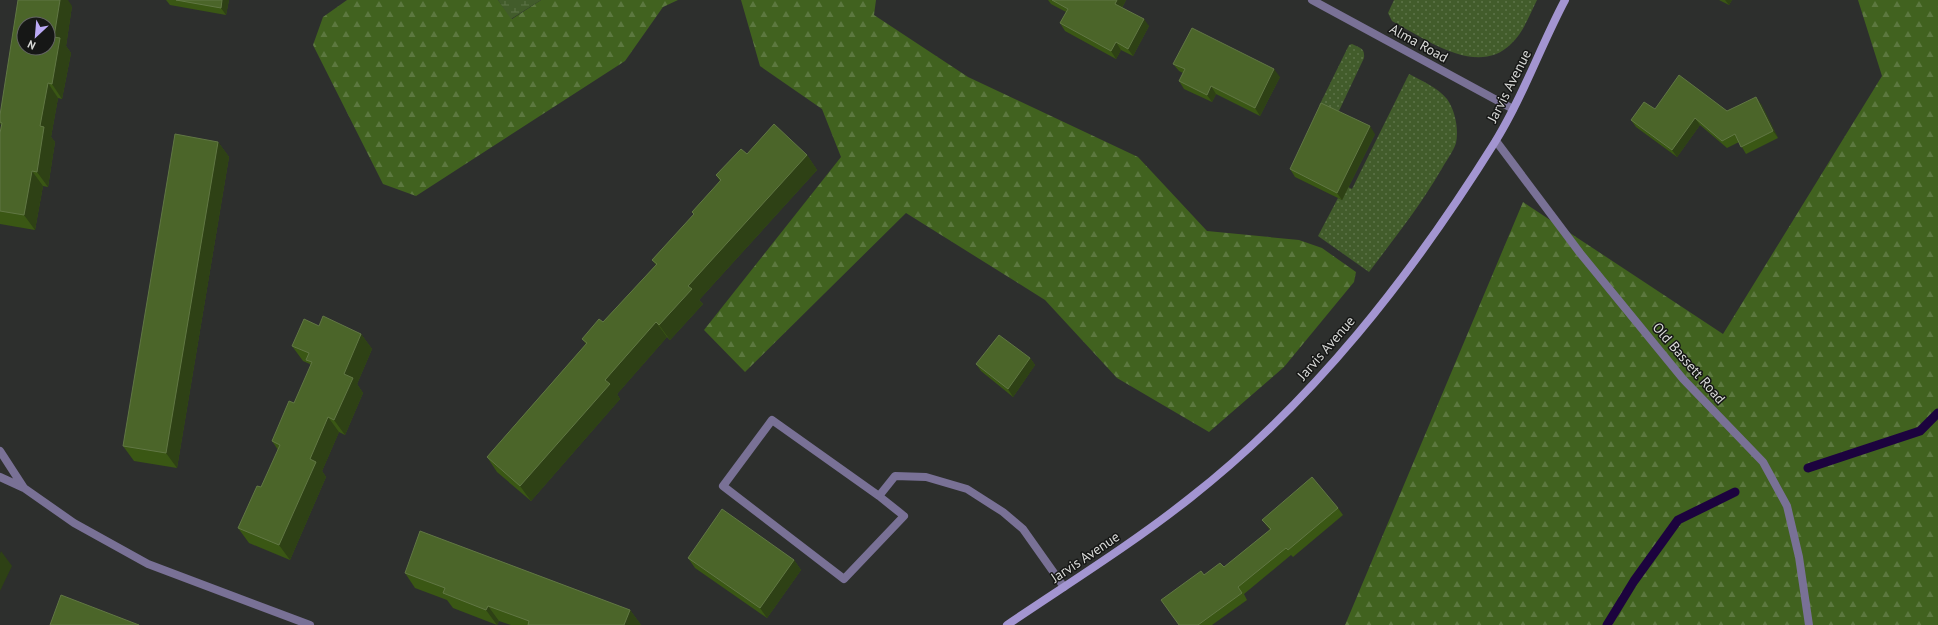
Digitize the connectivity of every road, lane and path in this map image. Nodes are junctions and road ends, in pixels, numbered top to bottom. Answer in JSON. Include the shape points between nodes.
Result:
{"nodes":[{"id":1,"x":1312,"y":0,"type":"edge"},
{"id":2,"x":1565,"y":0,"type":"edge"},
{"id":3,"x":1513,"y":109,"type":"junction"},
{"id":4,"x":1496,"y":141,"type":"junction"},
{"id":5,"x":0,"y":451,"type":"edge"},
{"id":6,"x":0,"y":477,"type":"edge"},
{"id":7,"x":24,"y":488,"type":"junction"},
{"id":8,"x":879,"y":496,"type":"junction"},
{"id":9,"x":1064,"y":587,"type":"junction"},
{"id":10,"x":310,"y":625,"type":"edge"},
{"id":11,"x":1007,"y":625,"type":"edge"},
{"id":12,"x":1809,"y":625,"type":"edge"}],
"edges":[{"from":1,"to":3,"type":"street","name":"Alma Road"},
{"from":2,"to":3,"type":"street","name":"Jarvis Avenue"},
{"from":3,"to":4,"type":"street","name":"Jarvis Avenue"},
{"from":4,"to":9,"type":"street","name":"Jarvis Avenue","via":[[1396,287],[1288,411],[1192,498]]},
{"from":4,"to":12,"type":"street","name":"Old Bassett Road","via":[[1580,253],[1683,379],[1762,462],[1787,506],[1800,557]]},
{"from":5,"to":7,"type":"street"},
{"from":6,"to":7,"type":"street"},
{"from":7,"to":10,"type":"street","via":[[74,523],[148,564]]},
{"from":8,"to":8,"type":"street","via":[[904,516],[844,579],[723,486],[772,420]]},
{"from":8,"to":9,"type":"street","via":[[895,476],[926,477],[967,489],[1003,512],[1023,529]]},
{"from":9,"to":11,"type":"street","name":"Jarvis Avenue"}]}
